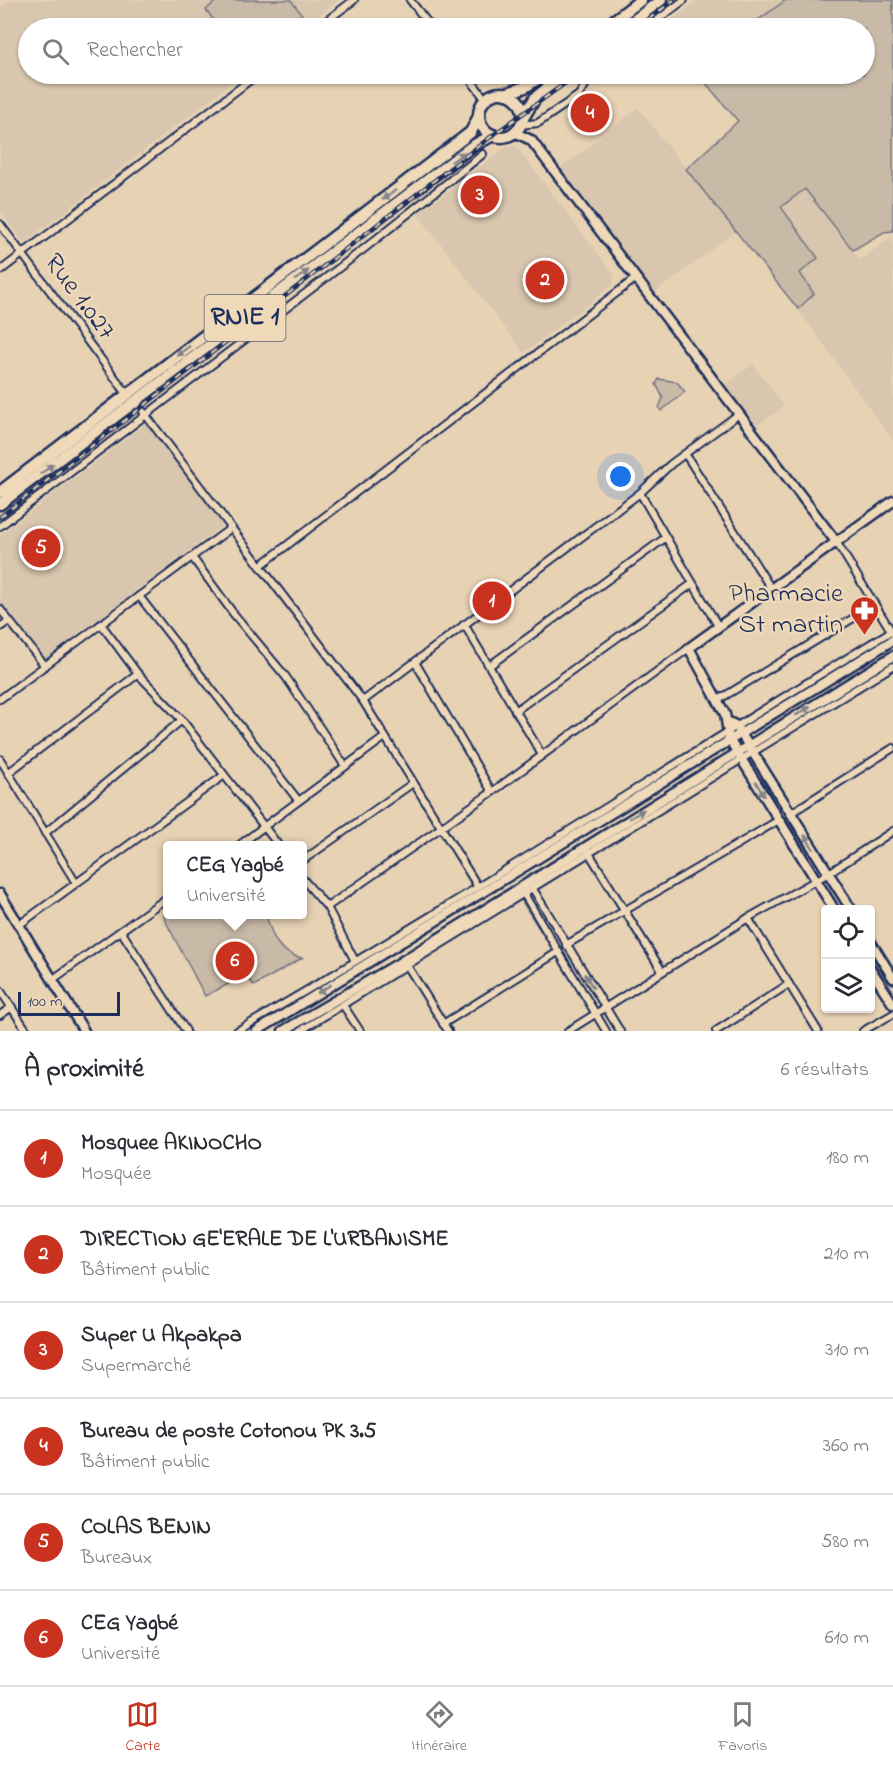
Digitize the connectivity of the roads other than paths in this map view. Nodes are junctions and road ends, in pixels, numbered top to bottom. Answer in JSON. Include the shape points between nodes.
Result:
{"nodes":[{"id":1,"x":354,"y":0,"type":"edge"},
{"id":2,"x":410,"y":0,"type":"edge"},
{"id":3,"x":641,"y":0,"type":"edge"},
{"id":4,"x":661,"y":0,"type":"edge"},
{"id":5,"x":684,"y":0,"type":"edge"},
{"id":6,"x":330,"y":18,"type":"edge"},
{"id":7,"x":424,"y":18,"type":"edge"},
{"id":8,"x":617,"y":18,"type":"edge"},
{"id":9,"x":637,"y":18,"type":"edge"},
{"id":10,"x":660,"y":18,"type":"edge"},
{"id":11,"x":245,"y":84,"type":"edge"},
{"id":12,"x":474,"y":84,"type":"edge"},
{"id":13,"x":530,"y":84,"type":"edge"},
{"id":14,"x":552,"y":84,"type":"edge"},
{"id":15,"x":586,"y":84,"type":"edge"},
{"id":16,"x":505,"y":94,"type":"junction"},
{"id":17,"x":486,"y":100,"type":"junction"},
{"id":18,"x":479,"y":116,"type":"junction"},
{"id":19,"x":519,"y":126,"type":"junction"},
{"id":20,"x":492,"y":135,"type":"junction"},
{"id":21,"x":483,"y":154,"type":"dead end"},
{"id":22,"x":0,"y":224,"type":"edge"},
{"id":23,"x":21,"y":255,"type":"junction"},
{"id":24,"x":0,"y":271,"type":"edge"},
{"id":25,"x":636,"y":278,"type":"junction"},
{"id":26,"x":131,"y":398,"type":"junction"},
{"id":27,"x":739,"y":414,"type":"junction"},
{"id":28,"x":145,"y":415,"type":"junction"},
{"id":29,"x":686,"y":455,"type":"junction"},
{"id":30,"x":0,"y":492,"type":"edge"},
{"id":31,"x":640,"y":493,"type":"junction"},
{"id":32,"x":892,"y":503,"type":"edge"},
{"id":33,"x":0,"y":504,"type":"edge"},
{"id":34,"x":0,"y":526,"type":"edge"},
{"id":35,"x":231,"y":528,"type":"junction"},
{"id":36,"x":665,"y":538,"type":"junction"},
{"id":37,"x":837,"y":543,"type":"junction"},
{"id":38,"x":192,"y":557,"type":"junction"},
{"id":39,"x":260,"y":566,"type":"junction"},
{"id":40,"x":692,"y":584,"type":"junction"},
{"id":41,"x":772,"y":590,"type":"junction"},
{"id":42,"x":139,"y":596,"type":"junction"},
{"id":43,"x":875,"y":605,"type":"junction"},
{"id":44,"x":0,"y":609,"type":"edge"},
{"id":45,"x":9,"y":621,"type":"junction"},
{"id":46,"x":101,"y":624,"type":"junction"},
{"id":47,"x":464,"y":624,"type":"junction"},
{"id":48,"x":718,"y":626,"type":"junction"},
{"id":49,"x":0,"y":627,"type":"edge"},
{"id":50,"x":893,"y":634,"type":"edge"},
{"id":51,"x":689,"y":648,"type":"junction"},
{"id":52,"x":893,"y":656,"type":"edge"},
{"id":53,"x":415,"y":662,"type":"junction"},
{"id":54,"x":45,"y":666,"type":"junction"},
{"id":55,"x":489,"y":666,"type":"junction"},
{"id":56,"x":893,"y":666,"type":"edge"},
{"id":57,"x":138,"y":674,"type":"junction"},
{"id":58,"x":0,"y":699,"type":"edge"},
{"id":59,"x":718,"y":700,"type":"junction"},
{"id":60,"x":363,"y":701,"type":"junction"},
{"id":61,"x":515,"y":711,"type":"junction"},
{"id":62,"x":182,"y":720,"type":"junction"},
{"id":63,"x":734,"y":726,"type":"junction"},
{"id":64,"x":728,"y":735,"type":"junction"},
{"id":65,"x":385,"y":737,"type":"junction"},
{"id":66,"x":750,"y":748,"type":"junction"},
{"id":67,"x":893,"y":748,"type":"edge"},
{"id":68,"x":542,"y":755,"type":"junction"},
{"id":69,"x":739,"y":755,"type":"junction"},
{"id":70,"x":0,"y":759,"type":"edge"},
{"id":71,"x":345,"y":766,"type":"junction"},
{"id":72,"x":8,"y":773,"type":"junction"},
{"id":73,"x":223,"y":776,"type":"junction"},
{"id":74,"x":413,"y":783,"type":"junction"},
{"id":75,"x":492,"y":792,"type":"junction"},
{"id":76,"x":298,"y":800,"type":"junction"},
{"id":77,"x":790,"y":813,"type":"junction"},
{"id":78,"x":778,"y":820,"type":"junction"},
{"id":79,"x":265,"y":825,"type":"junction"},
{"id":80,"x":441,"y":828,"type":"junction"},
{"id":81,"x":45,"y":833,"type":"junction"},
{"id":82,"x":892,"y":834,"type":"edge"},
{"id":83,"x":244,"y":841,"type":"edge"},
{"id":84,"x":276,"y":841,"type":"edge"},
{"id":85,"x":589,"y":853,"type":"junction"},
{"id":86,"x":307,"y":858,"type":"edge"},
{"id":87,"x":828,"y":873,"type":"junction"},
{"id":88,"x":815,"y":880,"type":"junction"},
{"id":89,"x":76,"y":883,"type":"junction"},
{"id":90,"x":307,"y":883,"type":"edge"},
{"id":91,"x":478,"y":887,"type":"junction"},
{"id":92,"x":533,"y":889,"type":"junction"},
{"id":93,"x":0,"y":894,"type":"edge"},
{"id":94,"x":524,"y":894,"type":"junction"},
{"id":95,"x":163,"y":901,"type":"edge"},
{"id":96,"x":831,"y":905,"type":"edge"},
{"id":97,"x":848,"y":905,"type":"edge"},
{"id":98,"x":327,"y":907,"type":"junction"},
{"id":99,"x":623,"y":909,"type":"junction"},
{"id":100,"x":748,"y":918,"type":"junction"},
{"id":101,"x":19,"y":925,"type":"junction"},
{"id":102,"x":121,"y":931,"type":"junction"},
{"id":103,"x":567,"y":945,"type":"junction"},
{"id":104,"x":875,"y":949,"type":"edge"},
{"id":105,"x":558,"y":952,"type":"junction"},
{"id":106,"x":355,"y":961,"type":"junction"},
{"id":107,"x":408,"y":967,"type":"junction"},
{"id":108,"x":662,"y":971,"type":"junction"},
{"id":109,"x":875,"y":976,"type":"edge"},
{"id":110,"x":893,"y":978,"type":"edge"},
{"id":111,"x":52,"y":980,"type":"junction"},
{"id":112,"x":789,"y":984,"type":"junction"},
{"id":113,"x":0,"y":990,"type":"edge"},
{"id":114,"x":893,"y":1004,"type":"edge"},
{"id":115,"x":343,"y":1005,"type":"junction"},
{"id":116,"x":12,"y":1007,"type":"junction"},
{"id":117,"x":605,"y":1008,"type":"junction"},
{"id":118,"x":596,"y":1014,"type":"junction"},
{"id":119,"x":893,"y":1014,"type":"edge"},
{"id":120,"x":0,"y":1015,"type":"edge"},
{"id":121,"x":443,"y":1024,"type":"junction"},
{"id":122,"x":27,"y":1031,"type":"edge"},
{"id":123,"x":84,"y":1031,"type":"edge"},
{"id":124,"x":186,"y":1031,"type":"edge"},
{"id":125,"x":237,"y":1031,"type":"edge"},
{"id":126,"x":257,"y":1031,"type":"edge"},
{"id":127,"x":283,"y":1031,"type":"edge"},
{"id":128,"x":300,"y":1031,"type":"edge"},
{"id":129,"x":360,"y":1031,"type":"edge"},
{"id":130,"x":448,"y":1031,"type":"edge"},
{"id":131,"x":568,"y":1031,"type":"edge"},
{"id":132,"x":606,"y":1031,"type":"edge"},
{"id":133,"x":620,"y":1031,"type":"edge"},
{"id":134,"x":716,"y":1031,"type":"edge"},
{"id":135,"x":818,"y":1031,"type":"edge"},
{"id":136,"x":863,"y":1031,"type":"edge"}],
"edges":[{"from":1,"to":6,"type":"street"},
{"from":2,"to":7,"type":"street"},
{"from":3,"to":8,"type":"highway"},
{"from":4,"to":9,"type":"highway"},
{"from":5,"to":10,"type":"street"},
{"from":11,"to":23,"type":"street"},
{"from":12,"to":17,"type":"street"},
{"from":13,"to":16,"type":"highway"},
{"from":14,"to":19,"type":"highway","via":[[535,98]]},
{"from":15,"to":19,"type":"street","via":[[579,95],[538,123]]},
{"from":16,"to":17,"type":"highway"},
{"from":16,"to":19,"type":"highway","via":[[518,102],[522,111]]},
{"from":17,"to":18,"type":"highway","number":"RNIE 1"},
{"from":18,"to":20,"type":"highway","via":[[483,128]]},
{"from":18,"to":26,"type":"highway","number":"RNIE 1","one_way":true,"via":[[471,132]]},
{"from":19,"to":20,"type":"highway","number":"RNIE 1","via":[[503,137]]},
{"from":19,"to":25,"type":"street"},
{"from":26,"to":20,"type":"highway","number":"RNIE 1","one_way":true},
{"from":21,"to":28,"type":"street"},
{"from":22,"to":23,"type":"street","name":"Rue 1.027"},
{"from":23,"to":24,"type":"street"},
{"from":23,"to":26,"type":"street","name":"Rue 1.027"},
{"from":25,"to":27,"type":"street"},
{"from":25,"to":39,"type":"street"},
{"from":26,"to":28,"type":"street","name":"Rue 1.027"},
{"from":26,"to":30,"type":"highway","number":"RNIE 1"},
{"from":33,"to":26,"type":"highway","number":"RNIE 1","one_way":true},
{"from":27,"to":29,"type":"street"},
{"from":27,"to":37,"type":"street"},
{"from":28,"to":34,"type":"street"},
{"from":28,"to":35,"type":"street","name":"Rue 1.027"},
{"from":29,"to":31,"type":"street"},
{"from":29,"to":41,"type":"street"},
{"from":31,"to":36,"type":"street"},
{"from":31,"to":47,"type":"street"},
{"from":32,"to":37,"type":"street"},
{"from":35,"to":38,"type":"street"},
{"from":35,"to":39,"type":"street","name":"Rue 1.027"},
{"from":36,"to":40,"type":"street"},
{"from":36,"to":55,"type":"street"},
{"from":37,"to":41,"type":"street"},
{"from":37,"to":43,"type":"street"},
{"from":38,"to":42,"type":"street"},
{"from":38,"to":71,"type":"street","via":[[286,677]]},
{"from":39,"to":60,"type":"street","name":"Rue 1.027"},
{"from":40,"to":48,"type":"street"},
{"from":40,"to":61,"type":"street"},
{"from":41,"to":48,"type":"street"},
{"from":42,"to":46,"type":"street"},
{"from":42,"to":76,"type":"street"},
{"from":43,"to":50,"type":"street"},
{"from":43,"to":59,"type":"street"},
{"from":44,"to":45,"type":"street"},
{"from":45,"to":49,"type":"street"},
{"from":45,"to":54,"type":"street"},
{"from":46,"to":54,"type":"street"},
{"from":46,"to":57,"type":"street"},
{"from":47,"to":53,"type":"street"},
{"from":47,"to":55,"type":"street"},
{"from":48,"to":51,"type":"street"},
{"from":50,"to":63,"type":"street"},
{"from":51,"to":59,"type":"street"},
{"from":51,"to":68,"type":"street"},
{"from":66,"to":52,"type":"street","one_way":true},
{"from":53,"to":60,"type":"street"},
{"from":53,"to":75,"type":"street"},
{"from":54,"to":58,"type":"street"},
{"from":55,"to":61,"type":"street"},
{"from":56,"to":66,"type":"street"},
{"from":57,"to":62,"type":"street"},
{"from":57,"to":72,"type":"street"},
{"from":59,"to":63,"type":"street"},
{"from":60,"to":65,"type":"street","name":"Rue 1.027"},
{"from":61,"to":68,"type":"street"},
{"from":62,"to":73,"type":"street"},
{"from":62,"to":81,"type":"street"},
{"from":63,"to":64,"type":"street"},
{"from":63,"to":64,"type":"street"},
{"from":63,"to":66,"type":"street"},
{"from":64,"to":69,"type":"street"},
{"from":64,"to":91,"type":"street"},
{"from":64,"to":126,"type":"street","one_way":true},
{"from":65,"to":71,"type":"street"},
{"from":65,"to":74,"type":"street","name":"Rue 1.027"},
{"from":66,"to":69,"type":"street"},
{"from":66,"to":77,"type":"street"},
{"from":67,"to":77,"type":"street"},
{"from":68,"to":75,"type":"street"},
{"from":69,"to":78,"type":"street","one_way":true},
{"from":69,"to":85,"type":"street"},
{"from":127,"to":69,"type":"street","one_way":true},
{"from":70,"to":72,"type":"street"},
{"from":71,"to":76,"type":"street"},
{"from":72,"to":81,"type":"street"},
{"from":73,"to":79,"type":"street"},
{"from":73,"to":89,"type":"street"},
{"from":74,"to":80,"type":"street","name":"Rue 1.027"},
{"from":74,"to":86,"type":"street"},
{"from":75,"to":80,"type":"street"},
{"from":76,"to":79,"type":"street"},
{"from":87,"to":77,"type":"street","one_way":true},
{"from":78,"to":88,"type":"street"},
{"from":78,"to":99,"type":"street"},
{"from":79,"to":83,"type":"street"},
{"from":79,"to":84,"type":"street"},
{"from":80,"to":91,"type":"street","name":"Rue 1.027"},
{"from":80,"to":98,"type":"street"},
{"from":81,"to":89,"type":"street"},
{"from":82,"to":87,"type":"street"},
{"from":85,"to":92,"type":"street"},
{"from":85,"to":99,"type":"street"},
{"from":87,"to":88,"type":"street"},
{"from":87,"to":97,"type":"street"},
{"from":88,"to":96,"type":"street"},
{"from":88,"to":100,"type":"street"},
{"from":89,"to":101,"type":"street"},
{"from":90,"to":98,"type":"street"},
{"from":91,"to":106,"type":"street"},
{"from":92,"to":94,"type":"street"},
{"from":92,"to":103,"type":"street"},
{"from":93,"to":101,"type":"street"},
{"from":94,"to":105,"type":"street"},
{"from":94,"to":107,"type":"street"},
{"from":95,"to":102,"type":"street"},
{"from":98,"to":106,"type":"street"},
{"from":99,"to":103,"type":"street"},
{"from":99,"to":108,"type":"street"},
{"from":100,"to":108,"type":"street"},
{"from":100,"to":112,"type":"street"},
{"from":101,"to":111,"type":"street"},
{"from":102,"to":111,"type":"street"},
{"from":102,"to":124,"type":"street"},
{"from":117,"to":103,"type":"street","one_way":true},
{"from":104,"to":110,"type":"street"},
{"from":105,"to":118,"type":"street"},
{"from":105,"to":121,"type":"street"},
{"from":106,"to":125,"type":"street"},
{"from":107,"to":115,"type":"street"},
{"from":107,"to":121,"type":"street"},
{"from":108,"to":117,"type":"street"},
{"from":109,"to":114,"type":"street"},
{"from":111,"to":123,"type":"street"},
{"from":112,"to":134,"type":"street"},
{"from":112,"to":135,"type":"street"},
{"from":113,"to":116,"type":"street"},
{"from":115,"to":128,"type":"street"},
{"from":115,"to":129,"type":"street"},
{"from":116,"to":120,"type":"street"},
{"from":116,"to":122,"type":"street"},
{"from":117,"to":118,"type":"street"},
{"from":117,"to":133,"type":"street"},
{"from":118,"to":131,"type":"street"},
{"from":118,"to":132,"type":"street"},
{"from":119,"to":136,"type":"street"},
{"from":121,"to":130,"type":"street"}]}
